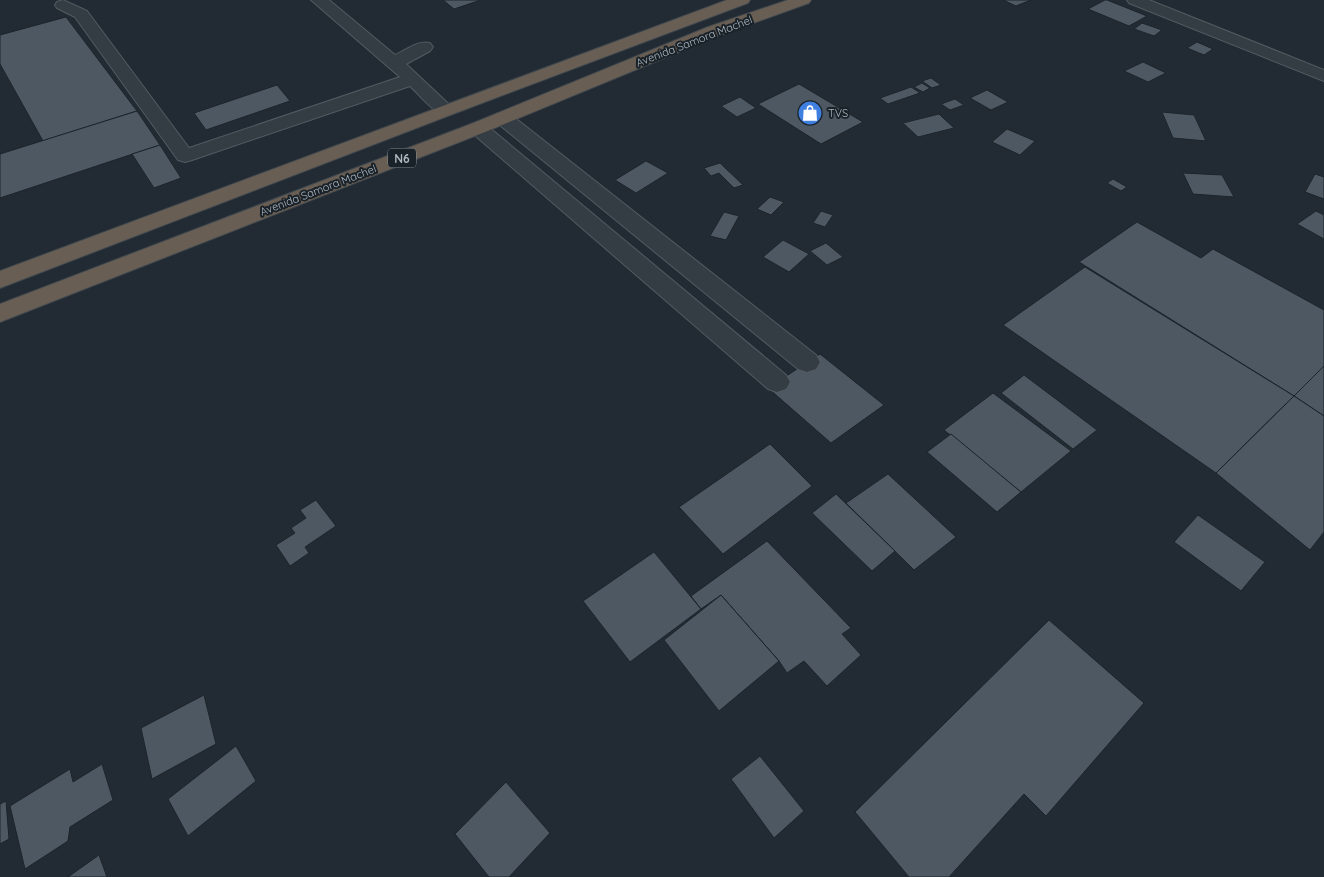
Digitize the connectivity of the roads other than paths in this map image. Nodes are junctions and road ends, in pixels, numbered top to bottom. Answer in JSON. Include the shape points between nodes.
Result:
{"nodes":[{"id":1,"x":319,"y":0,"type":"edge"},
{"id":2,"x":742,"y":0,"type":"edge"},
{"id":3,"x":803,"y":0,"type":"edge"},
{"id":4,"x":1135,"y":0,"type":"edge"},
{"id":5,"x":63,"y":5,"type":"dead end"},
{"id":6,"x":424,"y":47,"type":"dead end"},
{"id":7,"x":394,"y":64,"type":"junction"},
{"id":8,"x":1324,"y":76,"type":"edge"},
{"id":9,"x":413,"y":79,"type":"junction"},
{"id":10,"x":446,"y":110,"type":"junction"},
{"id":11,"x":503,"y":118,"type":"junction"},
{"id":12,"x":478,"y":128,"type":"junction"},
{"id":13,"x":0,"y":280,"type":"edge"},
{"id":14,"x":0,"y":313,"type":"edge"},
{"id":15,"x":807,"y":362,"type":"dead end"},
{"id":16,"x":777,"y":382,"type":"dead end"}],
"edges":[{"from":1,"to":7,"type":"street"},
{"from":2,"to":10,"type":"highway","name":"Avenida Samora Machel","number":"N6"},
{"from":3,"to":11,"type":"highway","name":"Avenida Samora Machel","number":"N6","via":[[714,32]]},
{"from":4,"to":8,"type":"street"},
{"from":5,"to":9,"type":"street","via":[[81,14],[186,156]]},
{"from":6,"to":7,"type":"street"},
{"from":7,"to":9,"type":"street"},
{"from":9,"to":10,"type":"street"},
{"from":10,"to":13,"type":"highway","name":"Avenida Samora Machel","number":"N6"},
{"from":11,"to":12,"type":"highway","name":"Avenida Samora Machel","number":"N6"},
{"from":11,"to":15,"type":"street"},
{"from":12,"to":14,"type":"highway","name":"Avenida Samora Machel","number":"N6"},
{"from":12,"to":16,"type":"street"}]}
